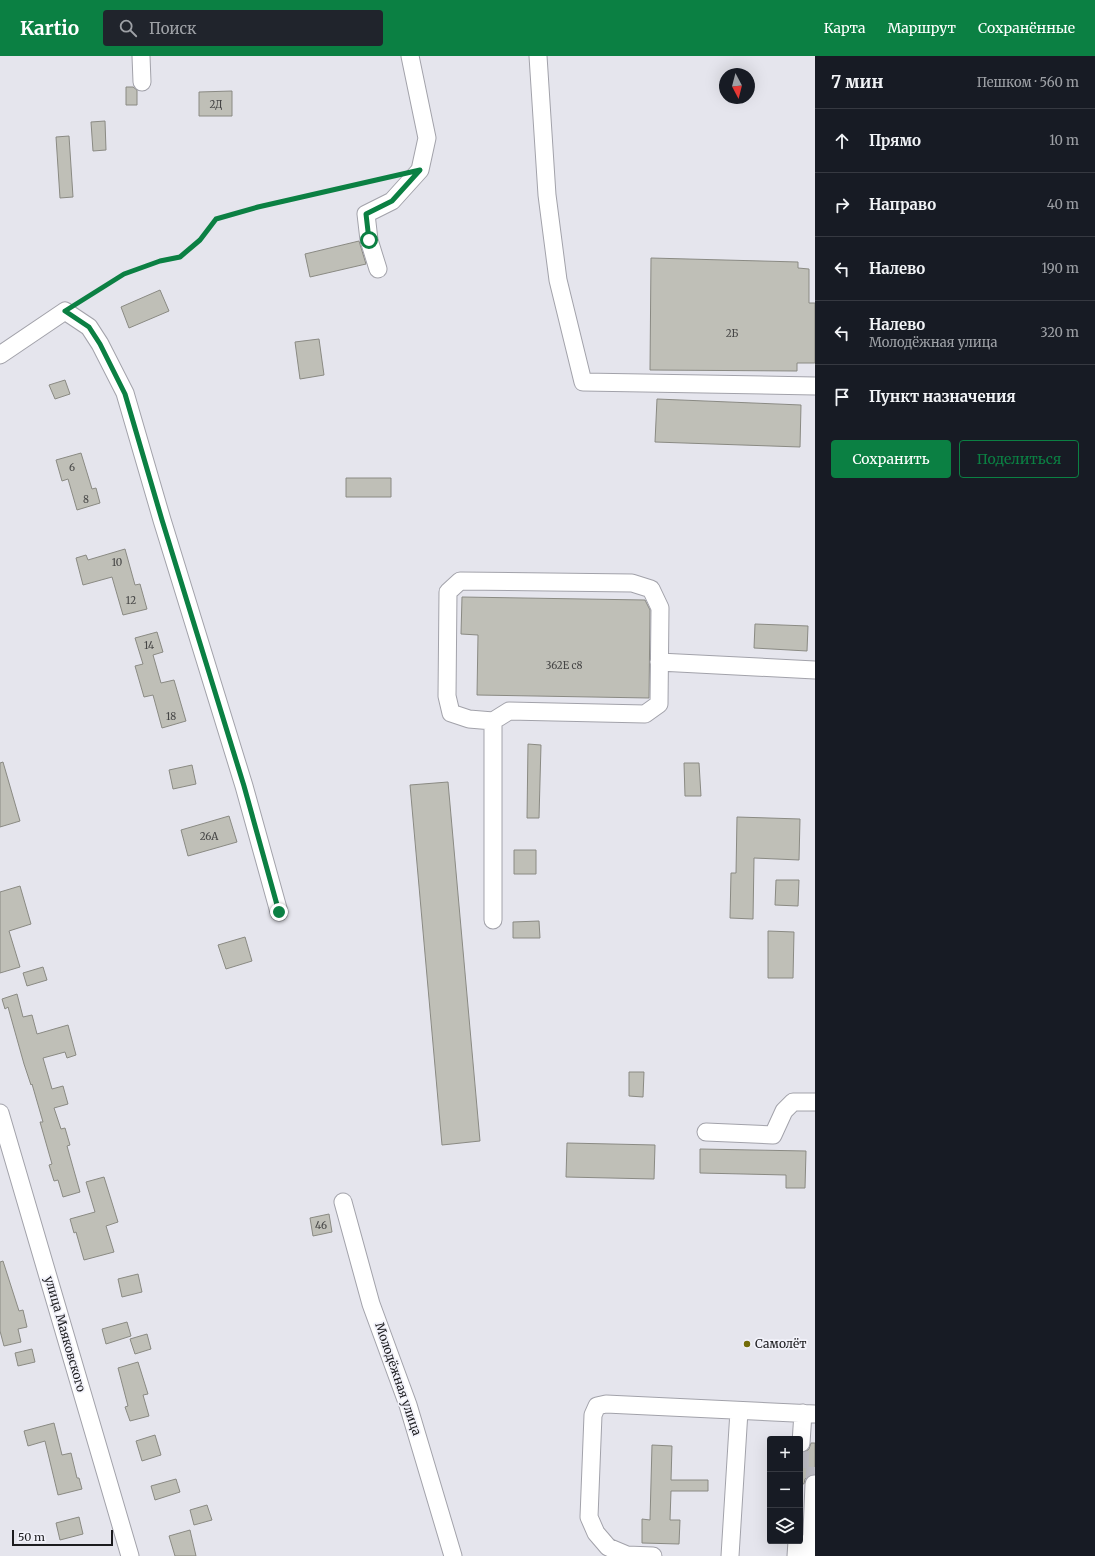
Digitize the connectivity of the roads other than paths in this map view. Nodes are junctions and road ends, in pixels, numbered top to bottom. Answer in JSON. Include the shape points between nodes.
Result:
{"nodes":[{"id":1,"x":141,"y":56,"type":"edge"},
{"id":2,"x":410,"y":56,"type":"edge"},
{"id":3,"x":538,"y":56,"type":"edge"},
{"id":4,"x":142,"y":82,"type":"dead end"},
{"id":5,"x":378,"y":269,"type":"dead end"},
{"id":6,"x":0,"y":355,"type":"edge"},
{"id":7,"x":815,"y":386,"type":"edge"},
{"id":8,"x":659,"y":662,"type":"junction"},
{"id":9,"x":815,"y":670,"type":"edge"},
{"id":10,"x":492,"y":721,"type":"junction"},
{"id":11,"x":279,"y":912,"type":"dead end"},
{"id":12,"x":494,"y":920,"type":"dead end"},
{"id":13,"x":815,"y":1102,"type":"edge"},
{"id":14,"x":0,"y":1113,"type":"edge"},
{"id":15,"x":706,"y":1132,"type":"dead end"},
{"id":16,"x":343,"y":1202,"type":"dead end"},
{"id":17,"x":739,"y":1411,"type":"junction"},
{"id":18,"x":809,"y":1414,"type":"edge"},
{"id":19,"x":803,"y":1436,"type":"edge"},
{"id":20,"x":814,"y":1484,"type":"dead end"},
{"id":21,"x":797,"y":1544,"type":"edge"},
{"id":22,"x":130,"y":1556,"type":"edge"},
{"id":23,"x":453,"y":1556,"type":"edge"},
{"id":24,"x":653,"y":1556,"type":"edge"},
{"id":25,"x":730,"y":1556,"type":"edge"},
{"id":26,"x":796,"y":1556,"type":"edge"},
{"id":27,"x":811,"y":1556,"type":"edge"}],
"edges":[{"from":1,"to":4,"type":"street"},
{"from":2,"to":5,"type":"street","via":[[427,138],[420,170],[392,201],[366,214],[369,240]]},
{"from":3,"to":7,"type":"street","via":[[547,195],[558,280],[583,382]]},
{"from":6,"to":11,"type":"street","via":[[65,311],[89,327],[100,344],[125,394],[244,786]]},
{"from":8,"to":9,"type":"street"},
{"from":8,"to":10,"type":"street","via":[[658,704],[645,714],[509,711]]},
{"from":8,"to":10,"type":"street","via":[[660,608],[651,588],[632,583],[460,581],[448,592],[448,696],[451,713],[469,719]]},
{"from":10,"to":12,"type":"street"},
{"from":13,"to":15,"type":"street","via":[[794,1102],[784,1111],[773,1135]]},
{"from":14,"to":22,"type":"street","name":"улица Маяковского"},
{"from":16,"to":23,"type":"street","name":"Молодёжная улица","via":[[371,1304],[408,1405]]},
{"from":17,"to":18,"type":"street"},
{"from":17,"to":24,"type":"street","via":[[606,1404],[597,1406],[593,1415],[588,1517],[596,1533],[608,1547],[627,1556]]},
{"from":17,"to":25,"type":"street"},
{"from":18,"to":19,"type":"street"},
{"from":20,"to":27,"type":"street"},
{"from":21,"to":26,"type":"street"}]}
